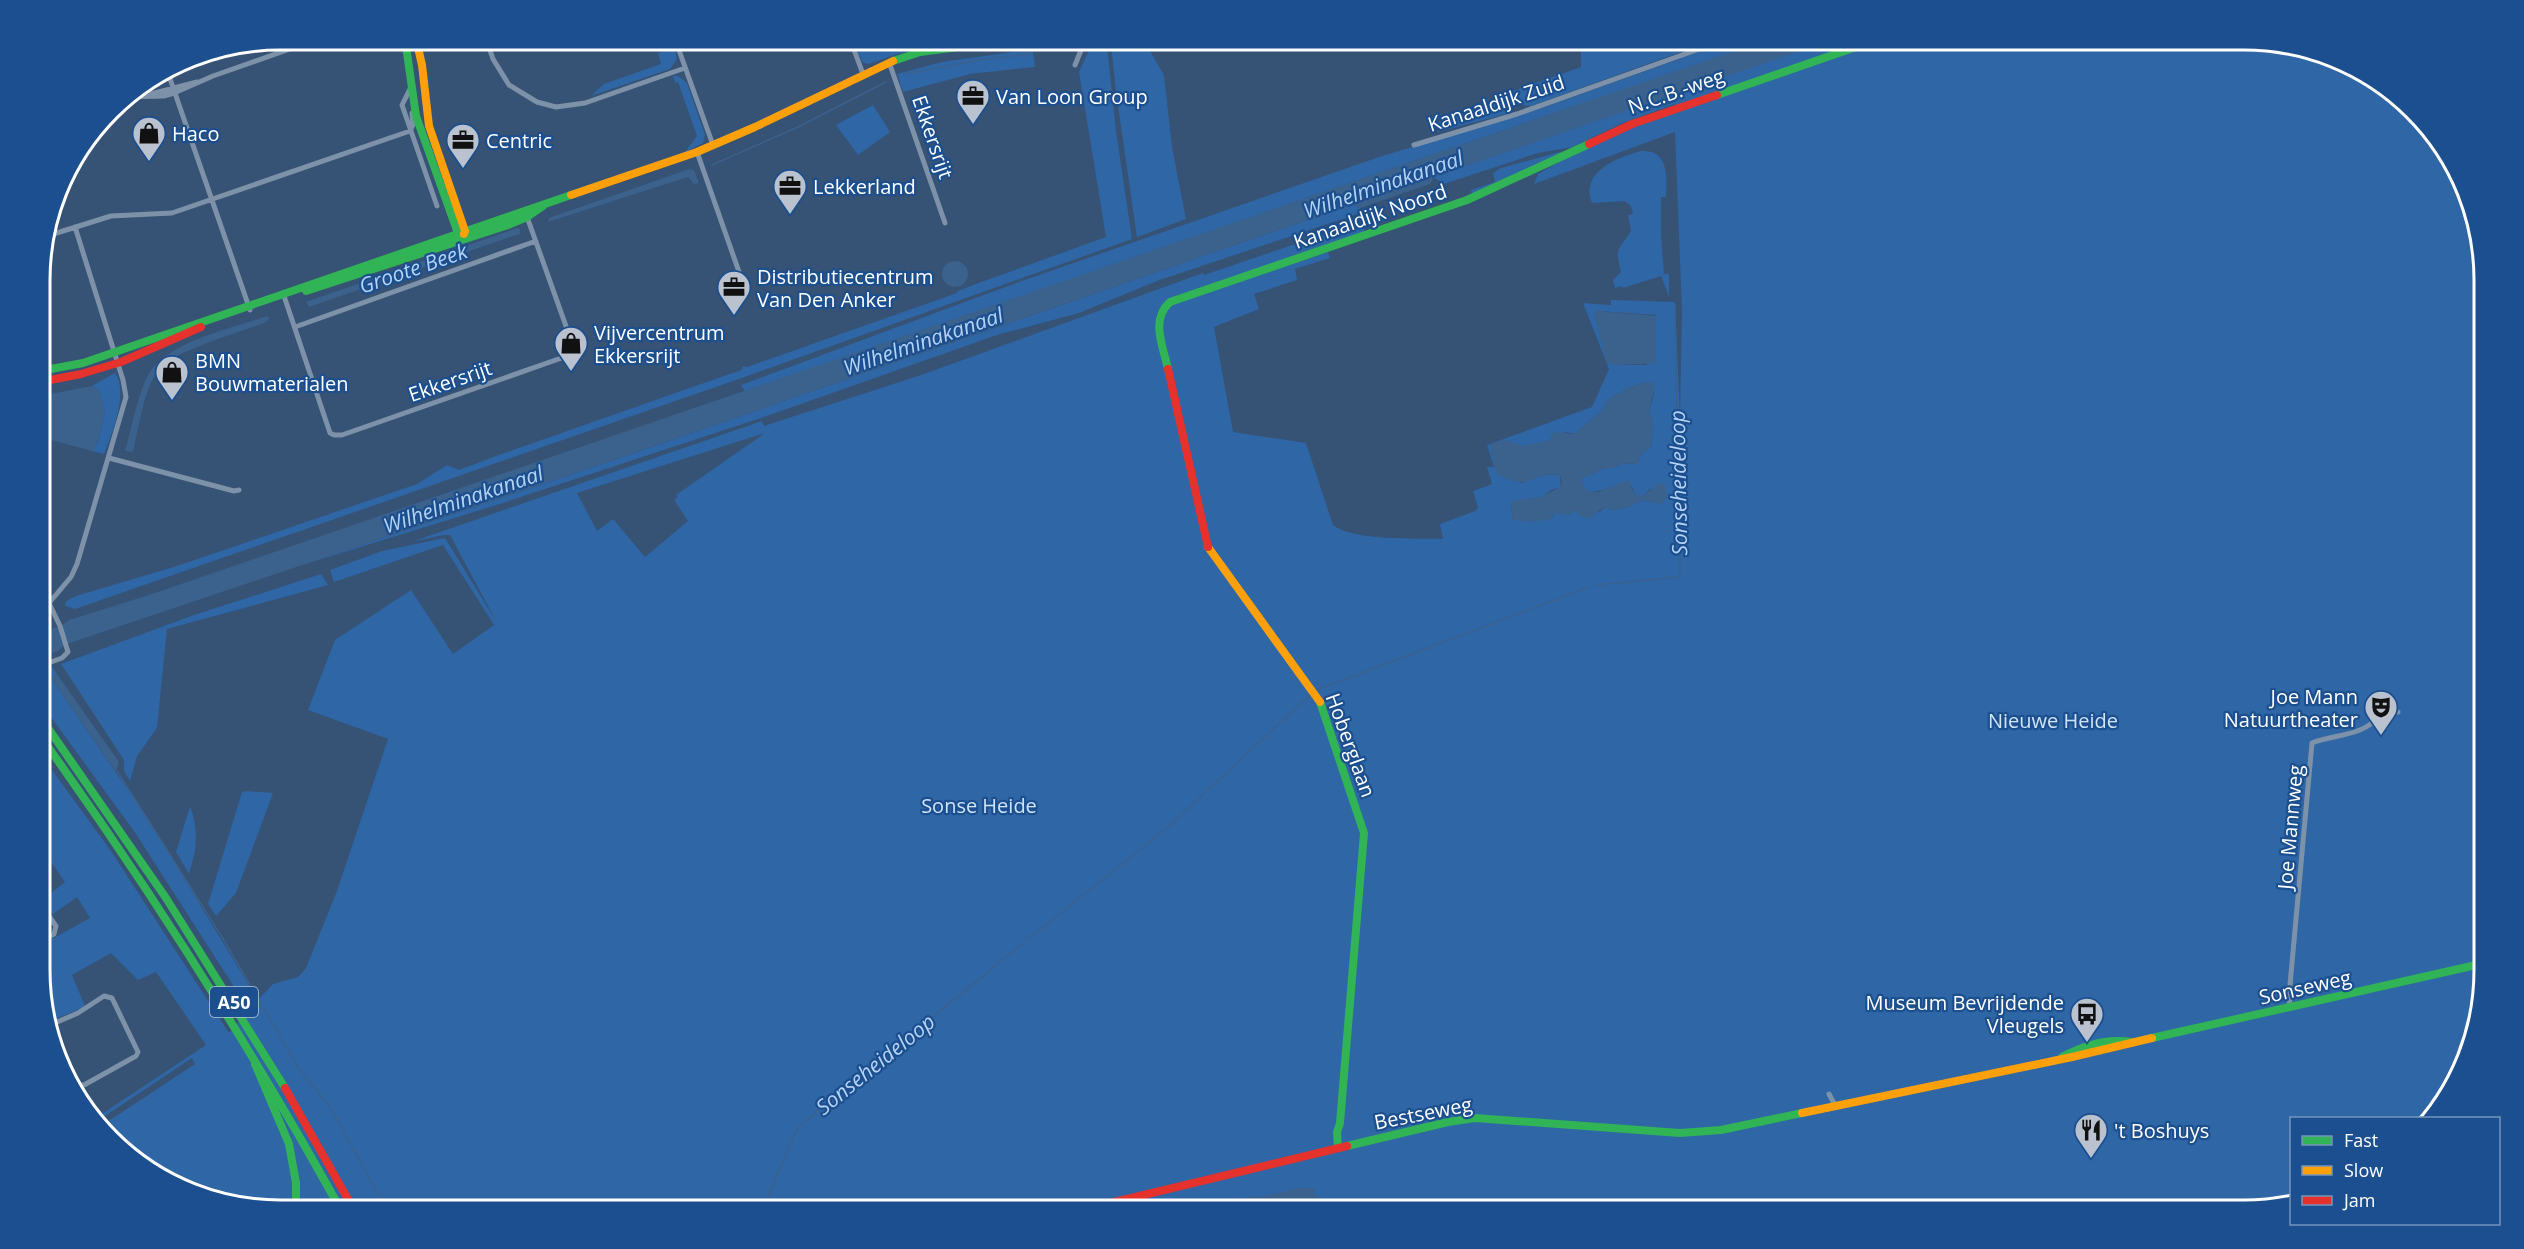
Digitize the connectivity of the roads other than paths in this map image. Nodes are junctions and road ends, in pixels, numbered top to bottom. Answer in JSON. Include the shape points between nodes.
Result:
{"nodes":[{"id":1,"x":288,"y":50,"type":"edge"},
{"id":2,"x":407,"y":50,"type":"edge"},
{"id":3,"x":419,"y":50,"type":"edge"},
{"id":4,"x":490,"y":50,"type":"edge"},
{"id":5,"x":679,"y":50,"type":"edge"},
{"id":6,"x":854,"y":50,"type":"edge"},
{"id":7,"x":935,"y":50,"type":"edge"},
{"id":8,"x":1083,"y":50,"type":"edge"},
{"id":9,"x":1696,"y":50,"type":"edge"},
{"id":10,"x":1847,"y":50,"type":"edge"},
{"id":11,"x":889,"y":62,"type":"junction"},
{"id":12,"x":1075,"y":64,"type":"dead end"},
{"id":13,"x":685,"y":68,"type":"junction"},
{"id":14,"x":863,"y":74,"type":"junction"},
{"id":15,"x":169,"y":77,"type":"edge"},
{"id":16,"x":413,"y":84,"type":"junction"},
{"id":17,"x":174,"y":91,"type":"junction"},
{"id":18,"x":139,"y":97,"type":"edge"},
{"id":19,"x":415,"y":104,"type":"junction"},
{"id":20,"x":410,"y":131,"type":"junction"},
{"id":21,"x":1588,"y":144,"type":"joint"},
{"id":22,"x":713,"y":145,"type":"junction"},
{"id":23,"x":1414,"y":145,"type":"dead end"},
{"id":24,"x":697,"y":152,"type":"junction"},
{"id":25,"x":211,"y":201,"type":"junction"},
{"id":26,"x":437,"y":206,"type":"dead end"},
{"id":27,"x":525,"y":214,"type":"junction"},
{"id":28,"x":945,"y":223,"type":"dead end"},
{"id":29,"x":75,"y":227,"type":"junction"},
{"id":30,"x":54,"y":234,"type":"edge"},
{"id":31,"x":461,"y":234,"type":"junction"},
{"id":32,"x":536,"y":241,"type":"junction"},
{"id":33,"x":745,"y":289,"type":"dead end"},
{"id":34,"x":284,"y":295,"type":"junction"},
{"id":35,"x":249,"y":308,"type":"junction"},
{"id":36,"x":1161,"y":310,"type":"joint"},
{"id":37,"x":295,"y":327,"type":"junction"},
{"id":38,"x":114,"y":352,"type":"junction"},
{"id":39,"x":117,"y":362,"type":"junction"},
{"id":40,"x":50,"y":370,"type":"edge"},
{"id":41,"x":50,"y":380,"type":"edge"},
{"id":42,"x":109,"y":458,"type":"junction"},
{"id":43,"x":239,"y":489,"type":"dead end"},
{"id":44,"x":50,"y":602,"type":"edge"},
{"id":45,"x":50,"y":605,"type":"edge"},
{"id":46,"x":50,"y":662,"type":"edge"},
{"id":47,"x":2398,"y":712,"type":"dead end"},
{"id":48,"x":50,"y":731,"type":"edge"},
{"id":49,"x":50,"y":751,"type":"edge"},
{"id":50,"x":50,"y":918,"type":"edge"},
{"id":51,"x":50,"y":936,"type":"edge"},
{"id":52,"x":2474,"y":966,"type":"edge"},
{"id":53,"x":2290,"y":1008,"type":"junction"},
{"id":54,"x":56,"y":1022,"type":"edge"},
{"id":55,"x":251,"y":1051,"type":"junction"},
{"id":56,"x":81,"y":1085,"type":"edge"},
{"id":57,"x":1829,"y":1094,"type":"dead end"},
{"id":58,"x":1849,"y":1105,"type":"joint"},
{"id":59,"x":1836,"y":1107,"type":"junction"},
{"id":60,"x":1338,"y":1148,"type":"junction"},
{"id":61,"x":296,"y":1200,"type":"edge"},
{"id":62,"x":335,"y":1200,"type":"edge"},
{"id":63,"x":348,"y":1200,"type":"edge"},
{"id":64,"x":1122,"y":1200,"type":"edge"}],
"edges":[{"from":1,"to":17,"type":"street"},
{"from":2,"to":16,"type":"main road"},
{"from":3,"to":31,"type":"main road","via":[[429,126]]},
{"from":4,"to":13,"type":"street","via":[[509,86],[537,102],[556,107],[585,103]]},
{"from":5,"to":13,"type":"street"},
{"from":6,"to":14,"type":"street"},
{"from":7,"to":11,"type":"main road"},
{"from":8,"to":12,"type":"street"},
{"from":9,"to":23,"type":"street","name":"Kanaaldijk Zuid","via":[[1517,114]]},
{"from":10,"to":21,"type":"main road","name":"N.C.B.-weg","via":[[1641,120]]},
{"from":11,"to":14,"type":"main road"},
{"from":11,"to":28,"type":"street","name":"Ekkersrijt"},
{"from":13,"to":22,"type":"street"},
{"from":14,"to":22,"type":"main road"},
{"from":15,"to":17,"type":"street"},
{"from":16,"to":19,"type":"main road"},
{"from":16,"to":20,"type":"street","via":[[402,105]]},
{"from":17,"to":18,"type":"street"},
{"from":17,"to":25,"type":"street"},
{"from":19,"to":20,"type":"street"},
{"from":19,"to":31,"type":"main road","via":[[421,132]]},
{"from":20,"to":25,"type":"street"},
{"from":20,"to":26,"type":"street"},
{"from":21,"to":36,"type":"main road","name":"Kanaaldijk Noord","via":[[1467,200],[1170,302]]},
{"from":22,"to":24,"type":"main road"},
{"from":24,"to":27,"type":"main road"},
{"from":24,"to":33,"type":"street"},
{"from":25,"to":29,"type":"street","via":[[172,213],[111,216]]},
{"from":25,"to":35,"type":"street"},
{"from":27,"to":31,"type":"main road"},
{"from":27,"to":32,"type":"street","name":"Ekkersrijt"},
{"from":29,"to":30,"type":"street"},
{"from":29,"to":38,"type":"street"},
{"from":31,"to":34,"type":"main road"},
{"from":32,"to":37,"type":"street"},
{"from":32,"to":37,"type":"street","name":"Ekkersrijt","via":[[572,344],[566,358],[334,435],[330,433]]},
{"from":34,"to":35,"type":"main road"},
{"from":34,"to":37,"type":"street","name":"Ekkersrijt"},
{"from":35,"to":38,"type":"main road"},
{"from":35,"to":39,"type":"main road"},
{"from":36,"to":60,"type":"main road","name":"Hoberglaan","via":[[1158,324],[1208,549],[1318,697],[1363,830]]},
{"from":38,"to":39,"type":"street"},
{"from":38,"to":40,"type":"main road"},
{"from":39,"to":41,"type":"main road"},
{"from":39,"to":42,"type":"street","via":[[126,397]]},
{"from":42,"to":43,"type":"street","via":[[234,491]]},
{"from":42,"to":44,"type":"street","via":[[77,564]]},
{"from":45,"to":46,"type":"street","via":[[68,652]]},
{"from":47,"to":53,"type":"street","name":"Joe Mannweg","via":[[2380,715],[2365,728],[2312,743]]},
{"from":48,"to":63,"type":"main road","number":"A50","via":[[215,971]]},
{"from":49,"to":55,"type":"main road","number":"A50","via":[[200,968]]},
{"from":50,"to":51,"type":"street","via":[[56,926]]},
{"from":52,"to":53,"type":"main road","name":"Sonseweg"},
{"from":53,"to":58,"type":"main road","name":"Sonseweg"},
{"from":54,"to":56,"type":"street","via":[[109,996],[138,1052]]},
{"from":55,"to":61,"type":"main road","number":"A50","via":[[293,1158]]},
{"from":55,"to":62,"type":"main road","number":"A50"},
{"from":57,"to":59,"type":"street"},
{"from":58,"to":59,"type":"main road","name":"Bestseweg"},
{"from":59,"to":60,"type":"main road","name":"Bestseweg","via":[[1699,1134],[1475,1118]]},
{"from":60,"to":64,"type":"main road","name":"Bestseweg"}]}
